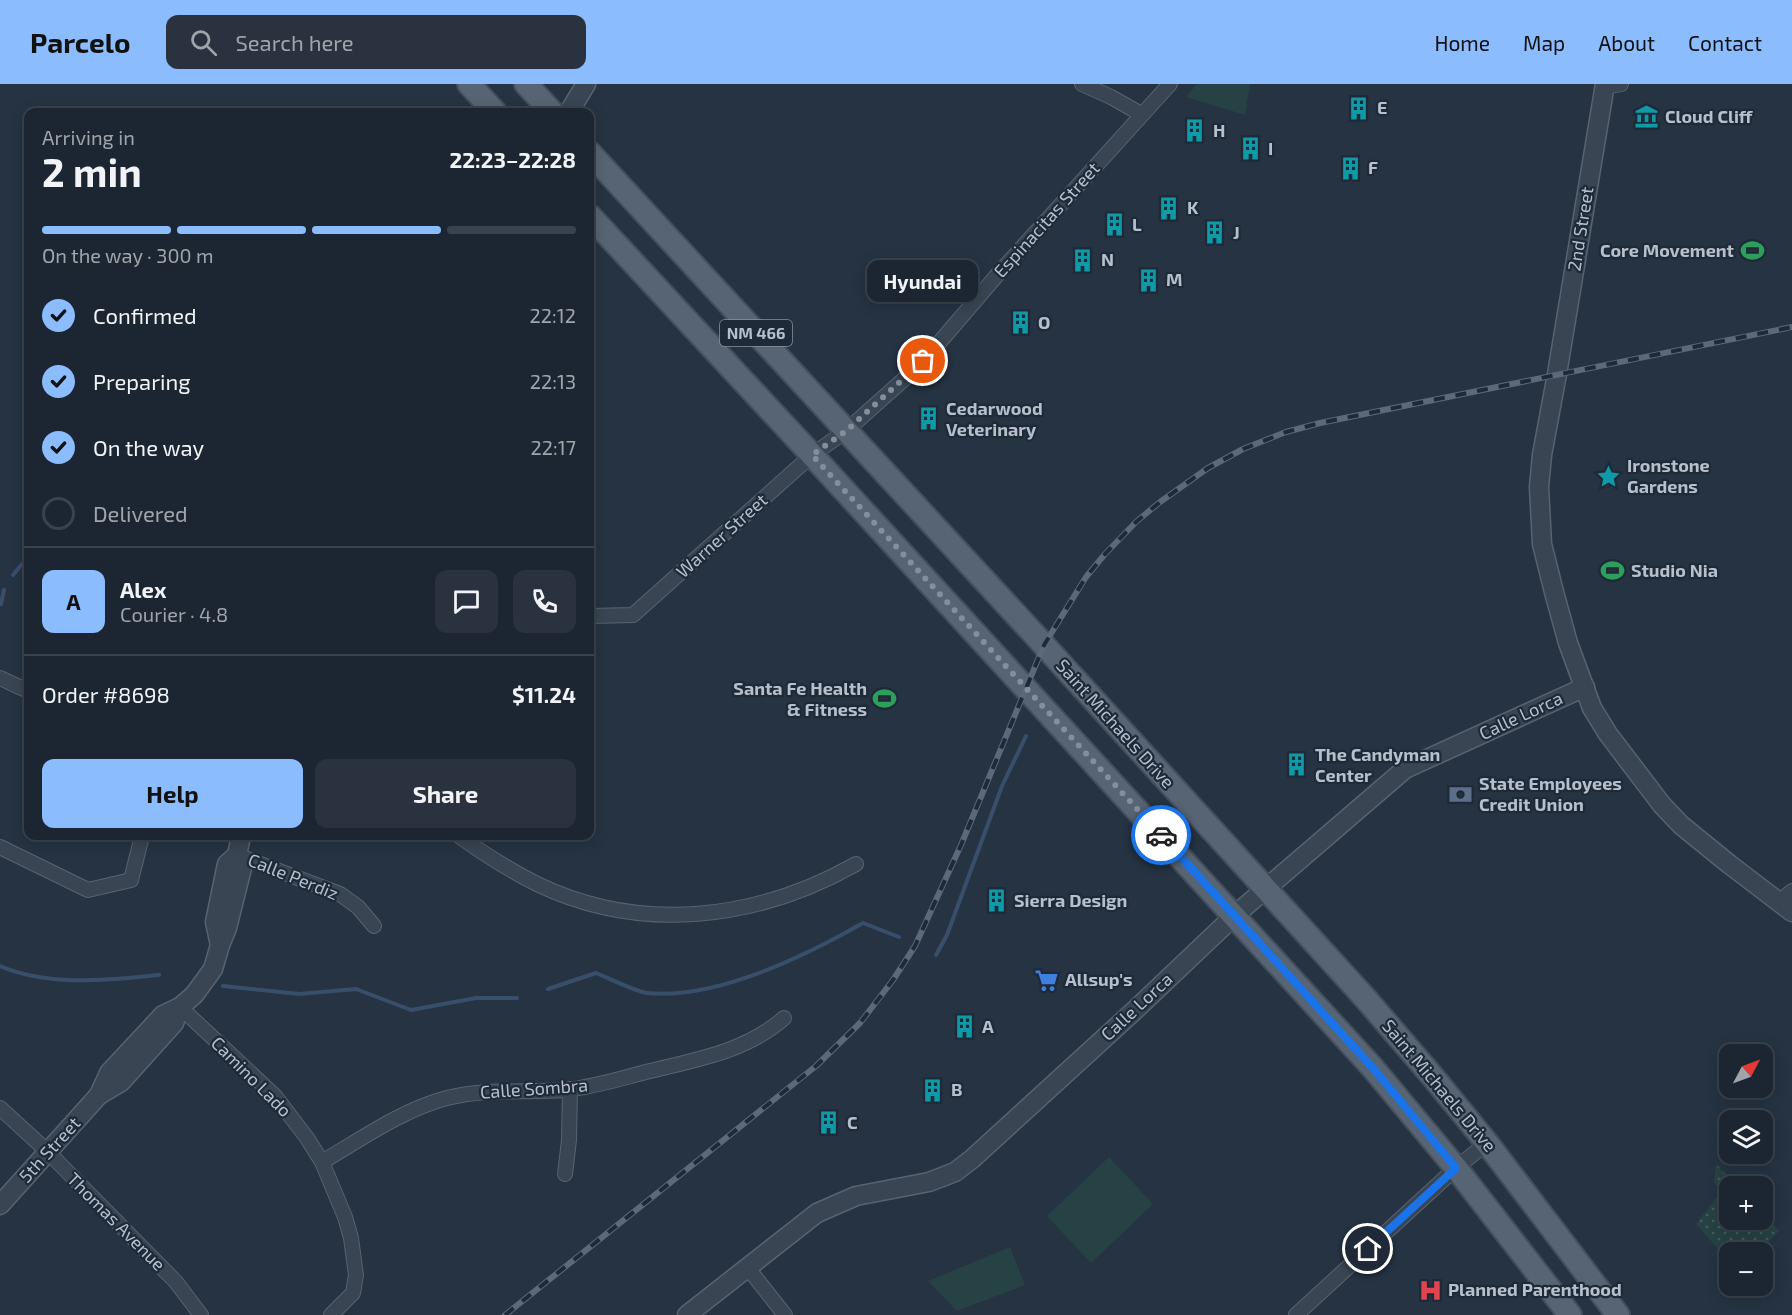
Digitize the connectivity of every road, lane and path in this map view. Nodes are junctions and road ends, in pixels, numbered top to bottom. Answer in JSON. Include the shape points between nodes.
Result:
{"nodes":[{"id":1,"x":469,"y":84,"type":"edge"},
{"id":2,"x":526,"y":84,"type":"edge"},
{"id":3,"x":586,"y":84,"type":"edge"},
{"id":4,"x":1082,"y":84,"type":"edge"},
{"id":5,"x":1170,"y":84,"type":"edge"},
{"id":6,"x":1610,"y":85,"type":"edge"},
{"id":7,"x":491,"y":108,"type":"edge"},
{"id":8,"x":548,"y":108,"type":"edge"},
{"id":9,"x":571,"y":108,"type":"edge"},
{"id":10,"x":1141,"y":114,"type":"junction"},
{"id":11,"x":594,"y":157,"type":"edge"},
{"id":12,"x":594,"y":220,"type":"edge"},
{"id":13,"x":846,"y":431,"type":"junction"},
{"id":14,"x":812,"y":455,"type":"junction"},
{"id":15,"x":594,"y":616,"type":"edge"},
{"id":16,"x":0,"y":678,"type":"edge"},
{"id":17,"x":1584,"y":687,"type":"junction"},
{"id":18,"x":24,"y":689,"type":"edge"},
{"id":19,"x":141,"y":840,"type":"edge"},
{"id":20,"x":240,"y":840,"type":"edge"},
{"id":21,"x":465,"y":840,"type":"edge"},
{"id":22,"x":0,"y":846,"type":"edge"},
{"id":23,"x":237,"y":855,"type":"junction"},
{"id":24,"x":856,"y":864,"type":"dead end"},
{"id":25,"x":1266,"y":888,"type":"junction"},
{"id":26,"x":1788,"y":901,"type":"edge"},
{"id":27,"x":1234,"y":916,"type":"junction"},
{"id":28,"x":374,"y":926,"type":"dead end"},
{"id":29,"x":180,"y":1007,"type":"junction"},
{"id":30,"x":784,"y":1018,"type":"dead end"},
{"id":31,"x":570,"y":1089,"type":"junction"},
{"id":32,"x":0,"y":1108,"type":"edge"},
{"id":33,"x":1487,"y":1143,"type":"junction"},
{"id":34,"x":48,"y":1152,"type":"junction"},
{"id":35,"x":322,"y":1162,"type":"junction"},
{"id":36,"x":1456,"y":1168,"type":"junction"},
{"id":37,"x":564,"y":1173,"type":"dead end"},
{"id":38,"x":0,"y":1204,"type":"edge"},
{"id":39,"x":747,"y":1268,"type":"junction"},
{"id":40,"x":201,"y":1315,"type":"edge"},
{"id":41,"x":331,"y":1315,"type":"edge"},
{"id":42,"x":687,"y":1315,"type":"edge"},
{"id":43,"x":785,"y":1315,"type":"edge"},
{"id":44,"x":1296,"y":1315,"type":"edge"},
{"id":45,"x":1570,"y":1315,"type":"edge"},
{"id":46,"x":1618,"y":1315,"type":"edge"}],
"edges":[{"from":1,"to":7,"type":"main road"},
{"from":2,"to":8,"type":"main road"},
{"from":3,"to":9,"type":"street"},
{"from":4,"to":10,"type":"street"},
{"from":5,"to":10,"type":"street","name":"Espinacitas Street"},
{"from":6,"to":17,"type":"street","name":"2nd Street","via":[[1539,487],[1542,544]]},
{"from":10,"to":13,"type":"street","name":"Espinacitas Street","via":[[921,364]]},
{"from":11,"to":13,"type":"main road","name":"Saint Michaels Drive","number":"NM 466"},
{"from":12,"to":14,"type":"main road","number":"NM 466"},
{"from":13,"to":14,"type":"street","name":"Warner Street"},
{"from":13,"to":25,"type":"main road","name":"Saint Michaels Drive","number":"NM 466"},
{"from":14,"to":15,"type":"street","name":"Warner Street","via":[[633,615]]},
{"from":14,"to":27,"type":"main road","number":"NM 466"},
{"from":16,"to":18,"type":"street"},
{"from":17,"to":25,"type":"street","name":"Calle Lorca","via":[[1405,770]]},
{"from":17,"to":26,"type":"street","name":"2nd Street","via":[[1608,734],[1662,805],[1706,847]]},
{"from":19,"to":22,"type":"street","via":[[130,880],[88,890]]},
{"from":20,"to":23,"type":"street","name":"5th Street"},
{"from":21,"to":24,"type":"street","via":[[547,888],[592,904],[652,914],[701,914],[747,907],[812,887]]},
{"from":23,"to":28,"type":"street","name":"Calle Perdiz","via":[[340,894]]},
{"from":23,"to":29,"type":"street","name":"5th Street","via":[[242,868],[213,969]]},
{"from":25,"to":27,"type":"street","name":"Calle Lorca"},
{"from":25,"to":33,"type":"main road","name":"Saint Michaels Drive","number":"NM 466","via":[[1426,1068]]},
{"from":27,"to":36,"type":"main road","number":"NM 466","via":[[1372,1067]]},
{"from":27,"to":39,"type":"street","name":"Calle Lorca","via":[[955,1172],[930,1182],[839,1202],[808,1219]]},
{"from":29,"to":34,"type":"street","name":"5th Street","via":[[174,1023],[121,1082],[99,1095]]},
{"from":29,"to":35,"type":"street","name":"Camino Lado","via":[[275,1096]]},
{"from":30,"to":31,"type":"street","name":"Calle Sombra","via":[[752,1041],[723,1051]]},
{"from":31,"to":35,"type":"street","name":"Calle Sombra","via":[[486,1092],[446,1098],[409,1112]]},
{"from":31,"to":37,"type":"street"},
{"from":32,"to":34,"type":"street","name":"Thomas Avenue"},
{"from":33,"to":36,"type":"street"},
{"from":33,"to":46,"type":"main road","name":"Saint Michaels Drive","number":"NM 466"},
{"from":34,"to":38,"type":"street","name":"5th Street"},
{"from":34,"to":40,"type":"street","name":"Thomas Avenue","via":[[176,1282]]},
{"from":35,"to":41,"type":"street","name":"Camino Lado","via":[[345,1217],[356,1275],[353,1293]]},
{"from":36,"to":44,"type":"street"},
{"from":36,"to":45,"type":"main road","number":"NM 466"},
{"from":39,"to":42,"type":"street","name":"Calle Lorca"},
{"from":39,"to":43,"type":"street"}]}
